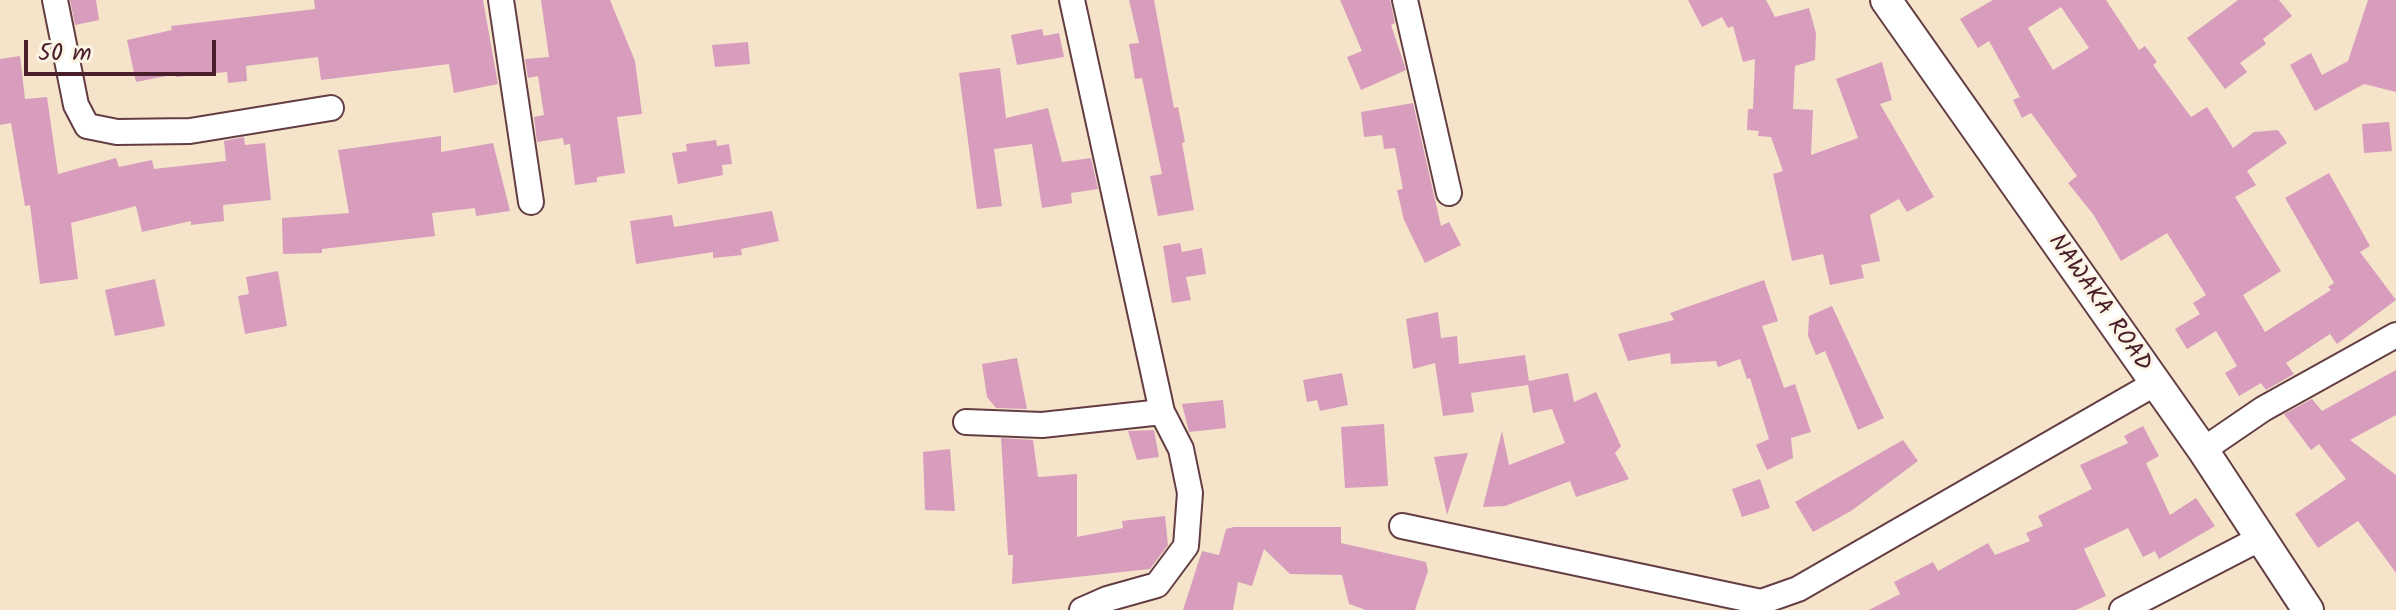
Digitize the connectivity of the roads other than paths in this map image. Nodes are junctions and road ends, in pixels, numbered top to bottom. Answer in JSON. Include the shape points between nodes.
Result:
{"nodes":[{"id":1,"x":55,"y":0,"type":"edge"},
{"id":2,"x":501,"y":0,"type":"edge"},
{"id":3,"x":1072,"y":0,"type":"edge"},
{"id":4,"x":1405,"y":0,"type":"edge"},
{"id":5,"x":1886,"y":0,"type":"edge"},
{"id":6,"x":331,"y":108,"type":"dead end"},
{"id":7,"x":1449,"y":193,"type":"dead end"},
{"id":8,"x":531,"y":202,"type":"dead end"},
{"id":9,"x":2396,"y":335,"type":"edge"},
{"id":10,"x":2154,"y":384,"type":"junction"},
{"id":11,"x":1162,"y":412,"type":"junction"},
{"id":12,"x":966,"y":422,"type":"dead end"},
{"id":13,"x":2203,"y":450,"type":"junction"},
{"id":14,"x":1402,"y":526,"type":"dead end"},
{"id":15,"x":2261,"y":538,"type":"junction"},
{"id":16,"x":1756,"y":606,"type":"edge"},
{"id":17,"x":1082,"y":610,"type":"edge"},
{"id":18,"x":2122,"y":610,"type":"edge"},
{"id":19,"x":2308,"y":610,"type":"edge"}],
"edges":[{"from":1,"to":6,"type":"street","via":[[76,105],[87,126],[117,132],[190,131]]},
{"from":2,"to":8,"type":"street"},
{"from":3,"to":11,"type":"street"},
{"from":4,"to":7,"type":"street"},
{"from":5,"to":10,"type":"street","name":"NAWAKA ROAD"},
{"from":9,"to":13,"type":"street","via":[[2263,409]]},
{"from":10,"to":13,"type":"street","name":"NAWAKA ROAD"},
{"from":10,"to":16,"type":"street","via":[[1798,589]]},
{"from":11,"to":12,"type":"street","via":[[1042,425]]},
{"from":11,"to":17,"type":"street","via":[[1181,449],[1190,493],[1186,546],[1157,585]]},
{"from":13,"to":15,"type":"street","name":"NAWAKA ROAD"},
{"from":14,"to":16,"type":"street"},
{"from":15,"to":18,"type":"street"},
{"from":15,"to":19,"type":"street","name":"NAWAKA ROAD"}]}
